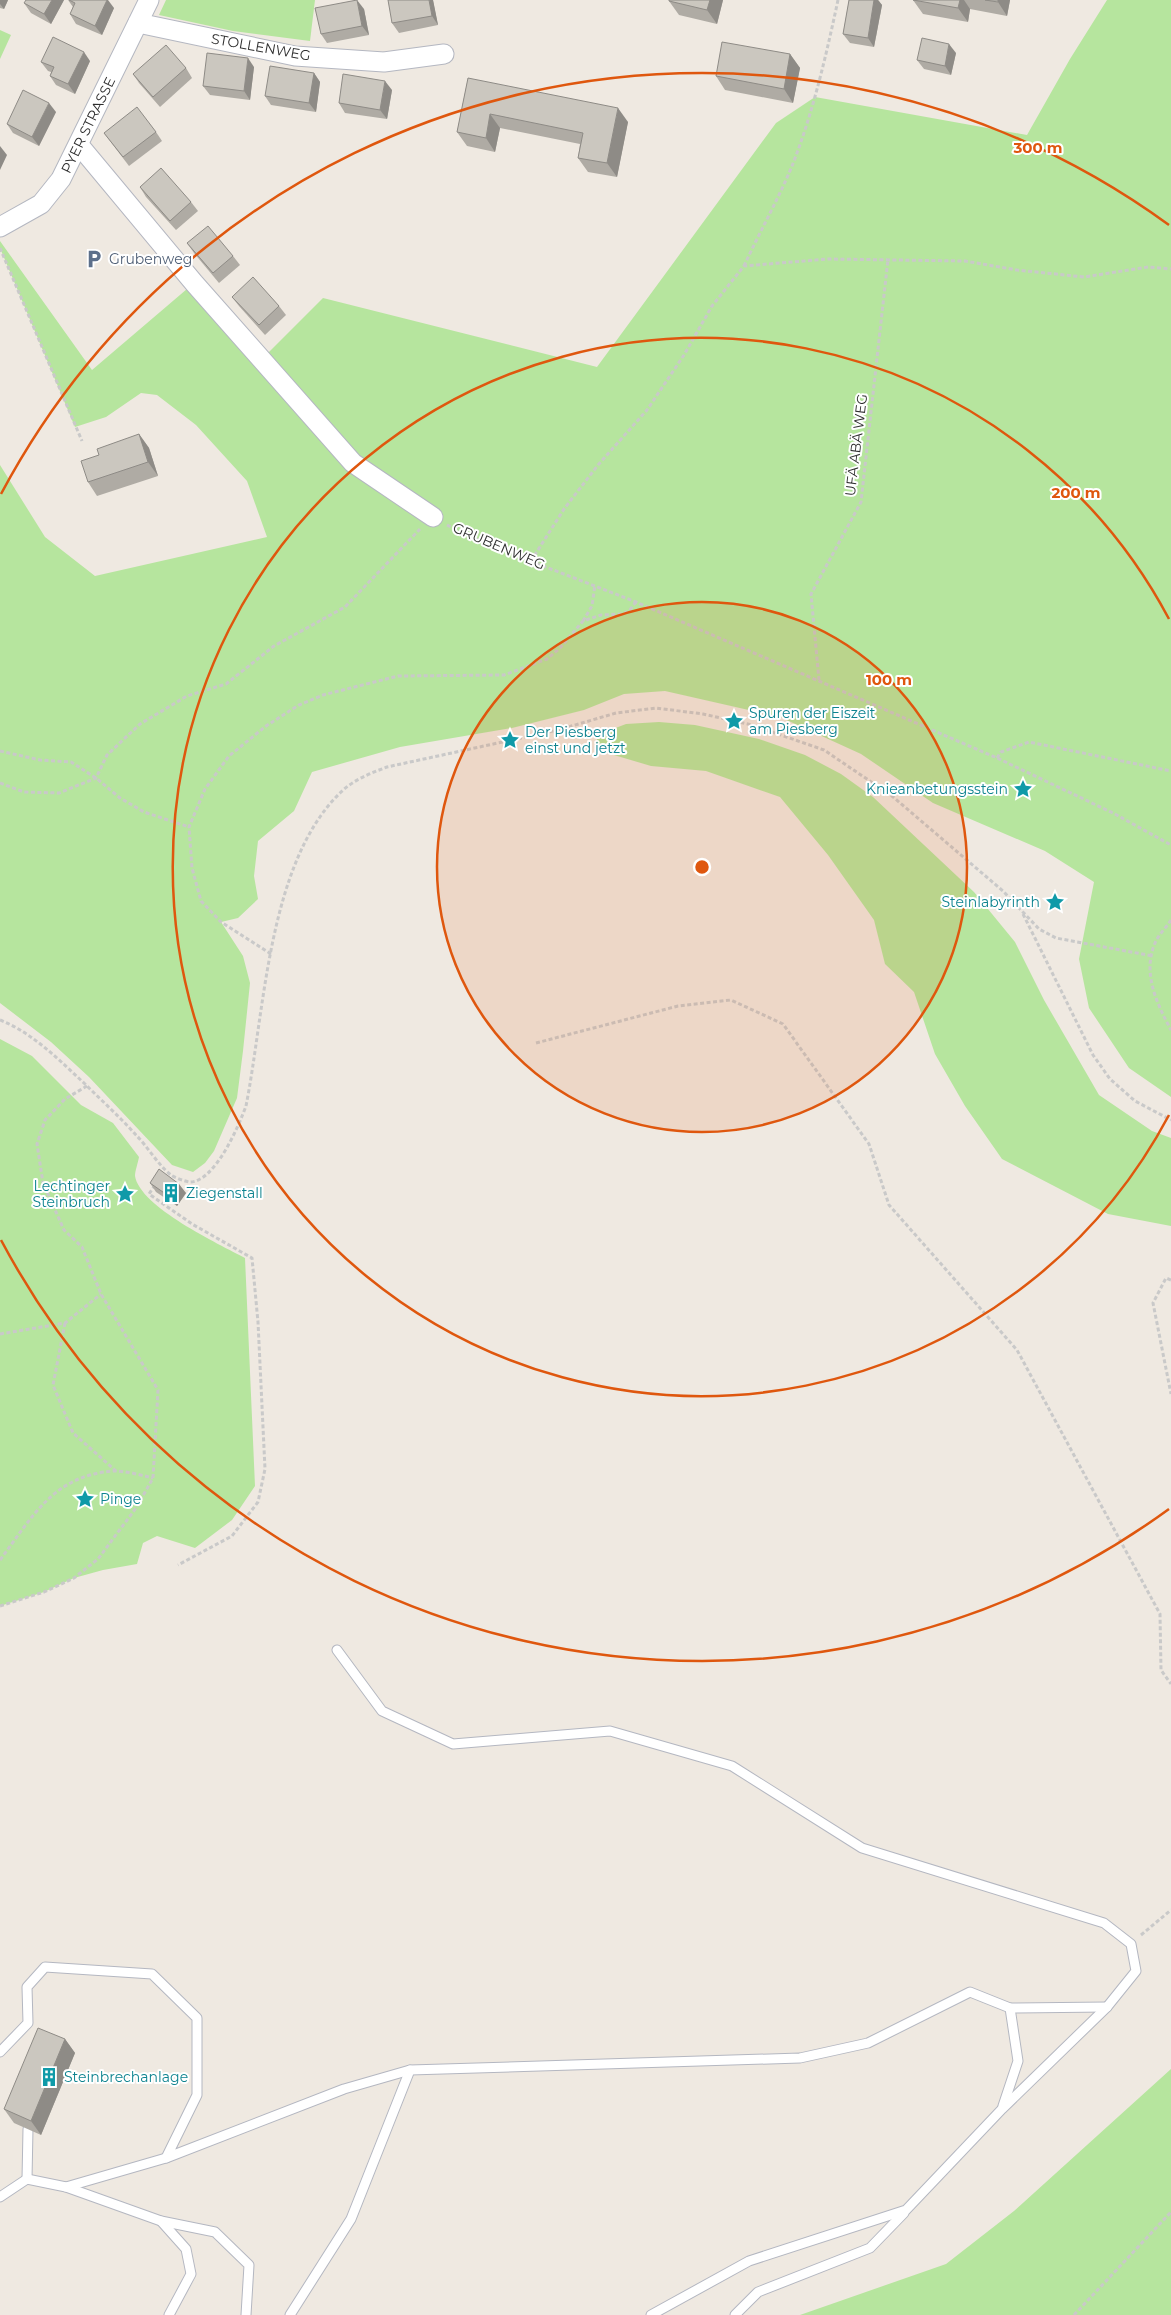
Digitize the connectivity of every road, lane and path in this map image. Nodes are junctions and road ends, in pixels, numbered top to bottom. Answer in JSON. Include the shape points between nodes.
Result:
{"nodes":[{"id":1,"x":149,"y":0,"type":"edge"},
{"id":2,"x":838,"y":0,"type":"edge"},
{"id":3,"x":138,"y":23,"type":"junction"},
{"id":4,"x":444,"y":54,"type":"dead end"},
{"id":5,"x":79,"y":146,"type":"junction"},
{"id":6,"x":0,"y":227,"type":"edge"},
{"id":7,"x":0,"y":248,"type":"edge"},
{"id":8,"x":888,"y":259,"type":"junction"},
{"id":9,"x":744,"y":266,"type":"junction"},
{"id":10,"x":1171,"y":269,"type":"edge"},
{"id":11,"x":82,"y":442,"type":"dead end"},
{"id":12,"x":433,"y":517,"type":"junction"},
{"id":13,"x":531,"y":560,"type":"junction"},
{"id":14,"x":595,"y":585,"type":"junction"},
{"id":15,"x":636,"y":602,"type":"junction"},
{"id":16,"x":582,"y":621,"type":"junction"},
{"id":17,"x":819,"y":681,"type":"junction"},
{"id":18,"x":0,"y":751,"type":"edge"},
{"id":19,"x":997,"y":758,"type":"junction"},
{"id":20,"x":1171,"y":771,"type":"edge"},
{"id":21,"x":96,"y":778,"type":"junction"},
{"id":22,"x":0,"y":783,"type":"edge"},
{"id":23,"x":189,"y":827,"type":"junction"},
{"id":24,"x":1171,"y":845,"type":"edge"},
{"id":25,"x":1022,"y":911,"type":"junction"},
{"id":26,"x":1171,"y":920,"type":"edge"},
{"id":27,"x":271,"y":954,"type":"junction"},
{"id":28,"x":1153,"y":956,"type":"junction"},
{"id":29,"x":0,"y":1020,"type":"edge"},
{"id":30,"x":1171,"y":1030,"type":"edge"},
{"id":31,"x":536,"y":1043,"type":"dead end"},
{"id":32,"x":87,"y":1086,"type":"junction"},
{"id":33,"x":1171,"y":1120,"type":"edge"},
{"id":34,"x":166,"y":1169,"type":"junction"},
{"id":35,"x":162,"y":1176,"type":"edge"},
{"id":36,"x":158,"y":1182,"type":"edge"},
{"id":37,"x":1171,"y":1280,"type":"edge"},
{"id":38,"x":101,"y":1294,"type":"junction"},
{"id":39,"x":65,"y":1323,"type":"junction"},
{"id":40,"x":0,"y":1334,"type":"edge"},
{"id":41,"x":1171,"y":1394,"type":"edge"},
{"id":42,"x":116,"y":1471,"type":"junction"},
{"id":43,"x":153,"y":1478,"type":"junction"},
{"id":44,"x":0,"y":1560,"type":"edge"},
{"id":45,"x":178,"y":1565,"type":"dead end"},
{"id":46,"x":0,"y":1606,"type":"edge"},
{"id":47,"x":337,"y":1650,"type":"dead end"},
{"id":48,"x":1171,"y":1684,"type":"edge"},
{"id":49,"x":1171,"y":1910,"type":"edge"},
{"id":50,"x":1130,"y":1944,"type":"junction"},
{"id":51,"x":1108,"y":2007,"type":"junction"},
{"id":52,"x":1010,"y":2008,"type":"junction"},
{"id":53,"x":0,"y":2052,"type":"edge"},
{"id":54,"x":410,"y":2070,"type":"junction"},
{"id":55,"x":1002,"y":2109,"type":"junction"},
{"id":56,"x":28,"y":2129,"type":"edge"},
{"id":57,"x":166,"y":2158,"type":"junction"},
{"id":58,"x":27,"y":2179,"type":"junction"},
{"id":59,"x":66,"y":2187,"type":"junction"},
{"id":60,"x":0,"y":2197,"type":"edge"},
{"id":61,"x":906,"y":2210,"type":"junction"},
{"id":62,"x":1171,"y":2212,"type":"edge"},
{"id":63,"x":160,"y":2221,"type":"junction"},
{"id":64,"x":169,"y":2315,"type":"edge"},
{"id":65,"x":246,"y":2315,"type":"edge"},
{"id":66,"x":290,"y":2315,"type":"edge"},
{"id":67,"x":651,"y":2315,"type":"edge"},
{"id":68,"x":735,"y":2315,"type":"edge"},
{"id":69,"x":1074,"y":2315,"type":"edge"}],
"edges":[{"from":1,"to":3,"type":"street","name":"PYER STRASSE"},
{"from":2,"to":9,"type":"path","via":[[806,126],[791,167]]},
{"from":3,"to":4,"type":"street","name":"STOLLENWEG","via":[[295,56],[384,62]]},
{"from":3,"to":5,"type":"street","name":"PYER STRASSE"},
{"from":5,"to":6,"type":"street","name":"PYER STRASSE","via":[[61,179],[41,204]]},
{"from":5,"to":12,"type":"street","via":[[194,283],[353,463]]},
{"from":7,"to":11,"type":"path"},
{"from":8,"to":9,"type":"path","via":[[828,259]]},
{"from":8,"to":10,"type":"path","via":[[965,261],[1084,276],[1148,267]]},
{"from":8,"to":17,"type":"path","name":"UFÄ ABÄ WEG","via":[[861,502],[810,594]]},
{"from":9,"to":13,"type":"path","via":[[712,306],[647,410],[598,465]]},
{"from":12,"to":13,"type":"path","name":"GRUBENWEG","via":[[484,543]]},
{"from":12,"to":21,"type":"path","via":[[345,607],[274,646],[226,684],[187,696],[140,724],[107,755]]},
{"from":13,"to":14,"type":"path","name":"GRUBENWEG"},
{"from":14,"to":15,"type":"path","name":"GRUBENWEG"},
{"from":14,"to":16,"type":"path","via":[[592,606]]},
{"from":15,"to":16,"type":"path","via":[[622,614],[601,615]]},
{"from":15,"to":17,"type":"path","name":"GRUBENWEG"},
{"from":16,"to":23,"type":"path","via":[[547,659],[504,675],[398,676],[342,689],[299,705],[229,756],[205,789]]},
{"from":17,"to":19,"type":"path","name":"GRUBENWEG"},
{"from":18,"to":21,"type":"path","via":[[40,760],[71,762]]},
{"from":19,"to":20,"type":"path","via":[[1001,752],[1029,742]]},
{"from":19,"to":24,"type":"path","name":"GRUBENWEG","via":[[1113,813]]},
{"from":21,"to":22,"type":"path","via":[[59,793],[24,792]]},
{"from":21,"to":23,"type":"path","via":[[144,812]]},
{"from":23,"to":27,"type":"path","via":[[192,868],[201,901],[221,922]]},
{"from":25,"to":27,"type":"path","via":[[982,872],[892,796],[824,750],[752,725],[656,708],[616,713],[558,730],[412,760],[364,776],[341,792],[307,838],[291,871]]},
{"from":25,"to":28,"type":"path","via":[[1039,929],[1056,938]]},
{"from":25,"to":33,"type":"path","via":[[1093,1056],[1110,1079],[1135,1101]]},
{"from":26,"to":28,"type":"path","via":[[1155,943]]},
{"from":27,"to":34,"type":"path","via":[[254,1067],[238,1127],[215,1165],[198,1180],[189,1182]]},
{"from":28,"to":30,"type":"path","via":[[1152,988]]},
{"from":29,"to":32,"type":"path","via":[[13,1025],[52,1052]]},
{"from":31,"to":48,"type":"path","via":[[678,1006],[732,1000],[783,1024],[869,1144],[889,1205],[1017,1350],[1160,1614],[1161,1670]]},
{"from":32,"to":34,"type":"path"},
{"from":32,"to":38,"type":"path","via":[[64,1099],[45,1120],[37,1144],[43,1183],[64,1230],[82,1247]]},
{"from":34,"to":35,"type":"path"},
{"from":36,"to":45,"type":"path","via":[[149,1194],[192,1224],[252,1258],[258,1322],[265,1469],[258,1502],[232,1536]]},
{"from":37,"to":41,"type":"path","via":[[1166,1278],[1153,1303]]},
{"from":38,"to":39,"type":"path"},
{"from":38,"to":43,"type":"path","via":[[158,1390]]},
{"from":39,"to":40,"type":"path"},
{"from":39,"to":42,"type":"path","via":[[53,1385],[73,1433]]},
{"from":42,"to":43,"type":"path"},
{"from":42,"to":44,"type":"path","via":[[80,1477],[47,1498]]},
{"from":43,"to":46,"type":"path","via":[[136,1508],[98,1559],[74,1578]]},
{"from":47,"to":50,"type":"lane","via":[[382,1711],[453,1744],[610,1731],[732,1766],[862,1848],[1104,1923]]},
{"from":49,"to":50,"type":"path"},
{"from":50,"to":51,"type":"lane","via":[[1136,1971]]},
{"from":51,"to":52,"type":"lane"},
{"from":51,"to":55,"type":"lane"},
{"from":52,"to":54,"type":"lane","via":[[970,1992],[868,2042],[800,2058]]},
{"from":52,"to":55,"type":"lane","via":[[1018,2061]]},
{"from":53,"to":57,"type":"lane","via":[[28,2022],[27,1987],[45,1967],[152,1974],[197,2018],[197,2095]]},
{"from":54,"to":57,"type":"lane","via":[[344,2089]]},
{"from":54,"to":66,"type":"lane","via":[[351,2219]]},
{"from":55,"to":61,"type":"lane"},
{"from":56,"to":58,"type":"lane"},
{"from":57,"to":59,"type":"lane"},
{"from":58,"to":59,"type":"lane"},
{"from":58,"to":60,"type":"lane"},
{"from":59,"to":63,"type":"lane"},
{"from":61,"to":67,"type":"lane","via":[[749,2261]]},
{"from":61,"to":68,"type":"lane","via":[[870,2248],[758,2292]]},
{"from":62,"to":69,"type":"path"},
{"from":63,"to":64,"type":"lane","via":[[186,2249],[191,2274]]},
{"from":63,"to":65,"type":"lane","via":[[215,2232],[249,2265]]}]}
